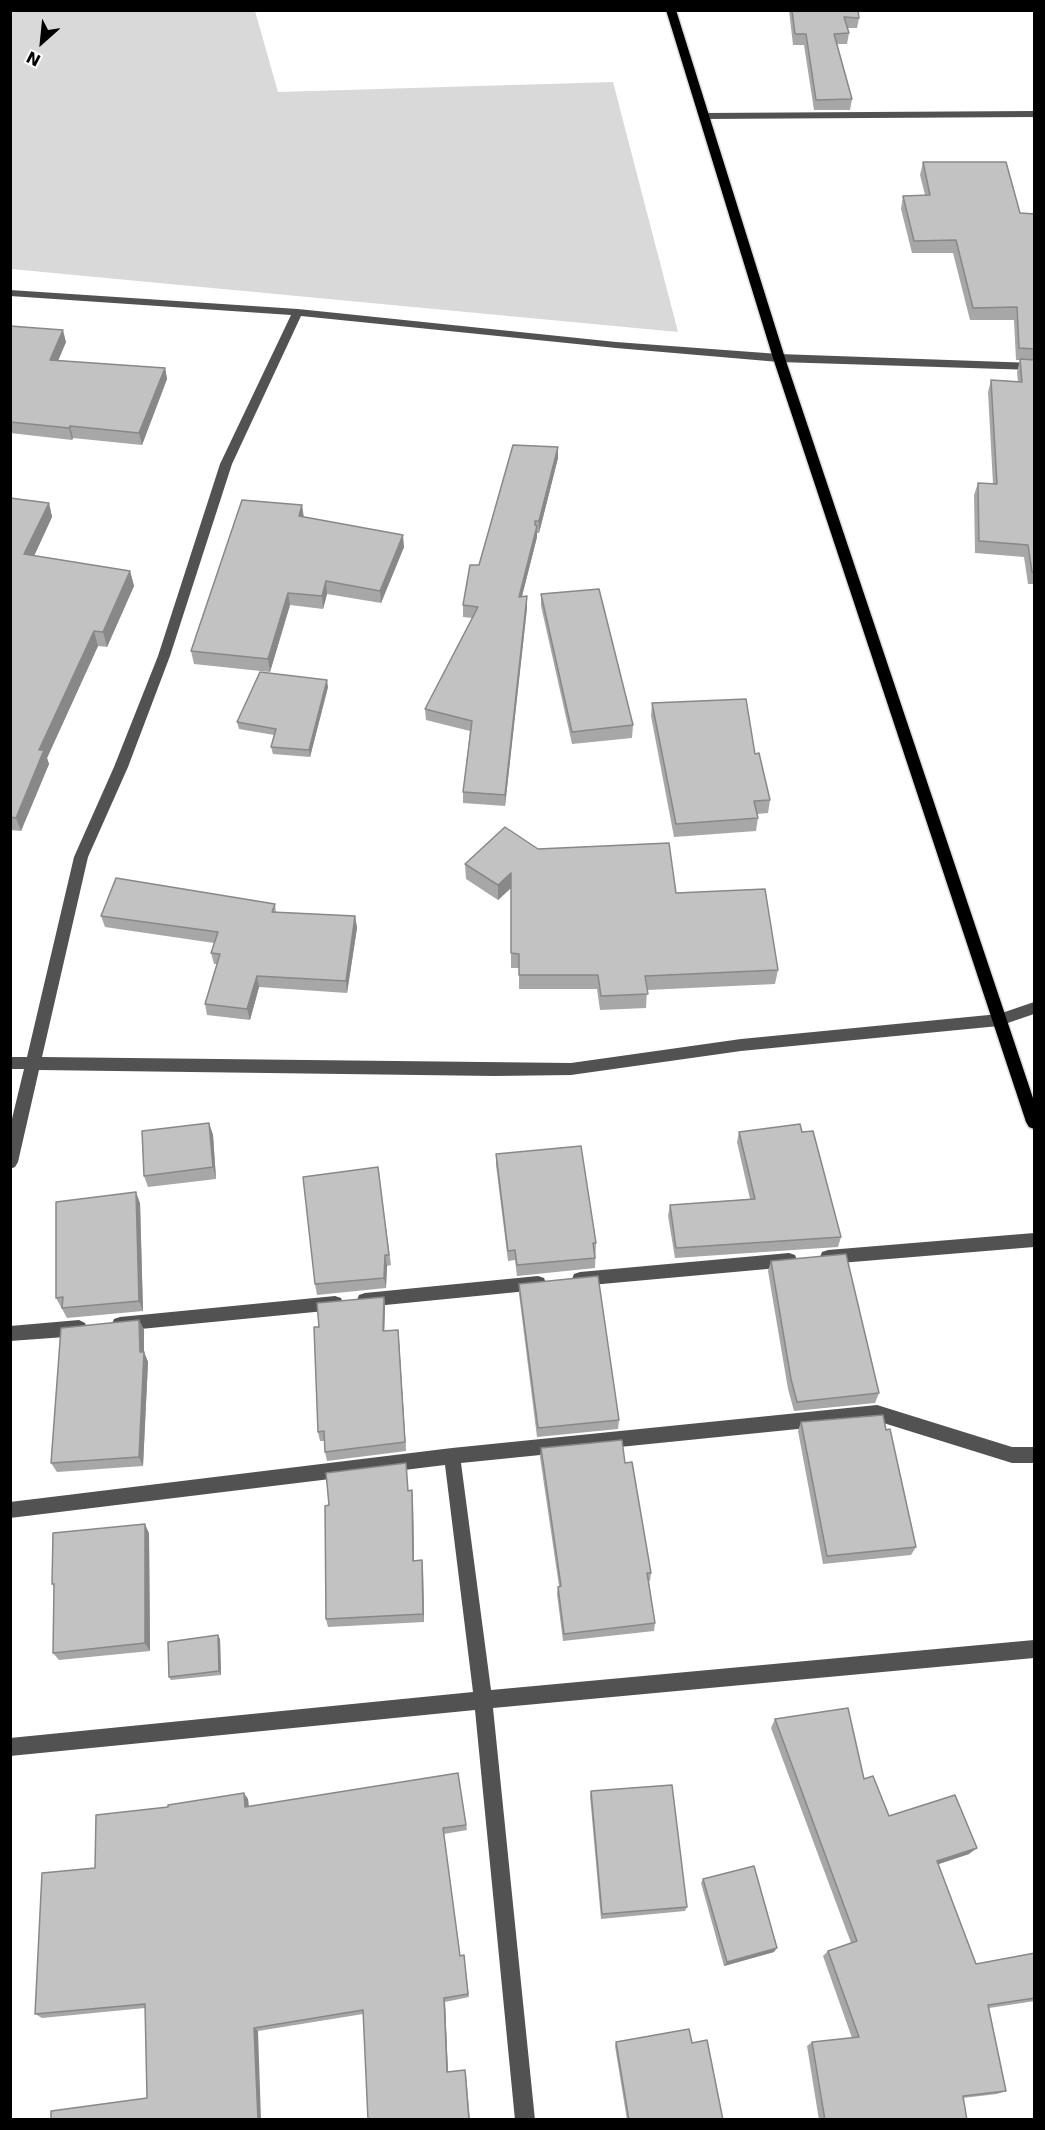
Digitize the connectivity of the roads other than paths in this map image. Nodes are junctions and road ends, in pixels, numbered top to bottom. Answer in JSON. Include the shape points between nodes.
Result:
{"nodes":[{"id":1,"x":671,"y":10,"type":"edge"},
{"id":2,"x":1035,"y":114,"type":"edge"},
{"id":3,"x":704,"y":116,"type":"junction"},
{"id":4,"x":10,"y":293,"type":"edge"},
{"id":5,"x":298,"y":312,"type":"junction"},
{"id":6,"x":779,"y":358,"type":"junction"},
{"id":7,"x":1035,"y":366,"type":"edge"},
{"id":8,"x":1035,"y":1008,"type":"edge"},
{"id":9,"x":999,"y":1020,"type":"junction"},
{"id":10,"x":10,"y":1063,"type":"edge"},
{"id":11,"x":32,"y":1064,"type":"junction"},
{"id":12,"x":1035,"y":1122,"type":"edge"},
{"id":13,"x":10,"y":1162,"type":"edge"},
{"id":14,"x":1035,"y":1240,"type":"edge"},
{"id":15,"x":10,"y":1334,"type":"edge"},
{"id":16,"x":1035,"y":1455,"type":"edge"},
{"id":17,"x":452,"y":1456,"type":"junction"},
{"id":18,"x":10,"y":1510,"type":"edge"},
{"id":19,"x":1035,"y":1649,"type":"edge"},
{"id":20,"x":483,"y":1700,"type":"junction"},
{"id":21,"x":10,"y":1747,"type":"edge"},
{"id":22,"x":525,"y":2120,"type":"edge"}],
"edges":[{"from":1,"to":3,"type":"main road"},
{"from":2,"to":3,"type":"street"},
{"from":3,"to":6,"type":"main road"},
{"from":4,"to":5,"type":"street"},
{"from":5,"to":6,"type":"street"},
{"from":5,"to":11,"type":"street","via":[[226,464],[164,656],[122,767],[81,857]]},
{"from":6,"to":7,"type":"street"},
{"from":6,"to":9,"type":"main road"},
{"from":8,"to":9,"type":"street"},
{"from":9,"to":11,"type":"street","via":[[741,1045],[571,1069]]},
{"from":9,"to":12,"type":"main road"},
{"from":10,"to":11,"type":"street"},
{"from":11,"to":13,"type":"street"},
{"from":14,"to":15,"type":"street"},
{"from":16,"to":17,"type":"street","via":[[1012,1455],[878,1413]]},
{"from":17,"to":18,"type":"street"},
{"from":17,"to":20,"type":"street"},
{"from":19,"to":20,"type":"street"},
{"from":20,"to":21,"type":"street"},
{"from":20,"to":22,"type":"street"}]}
